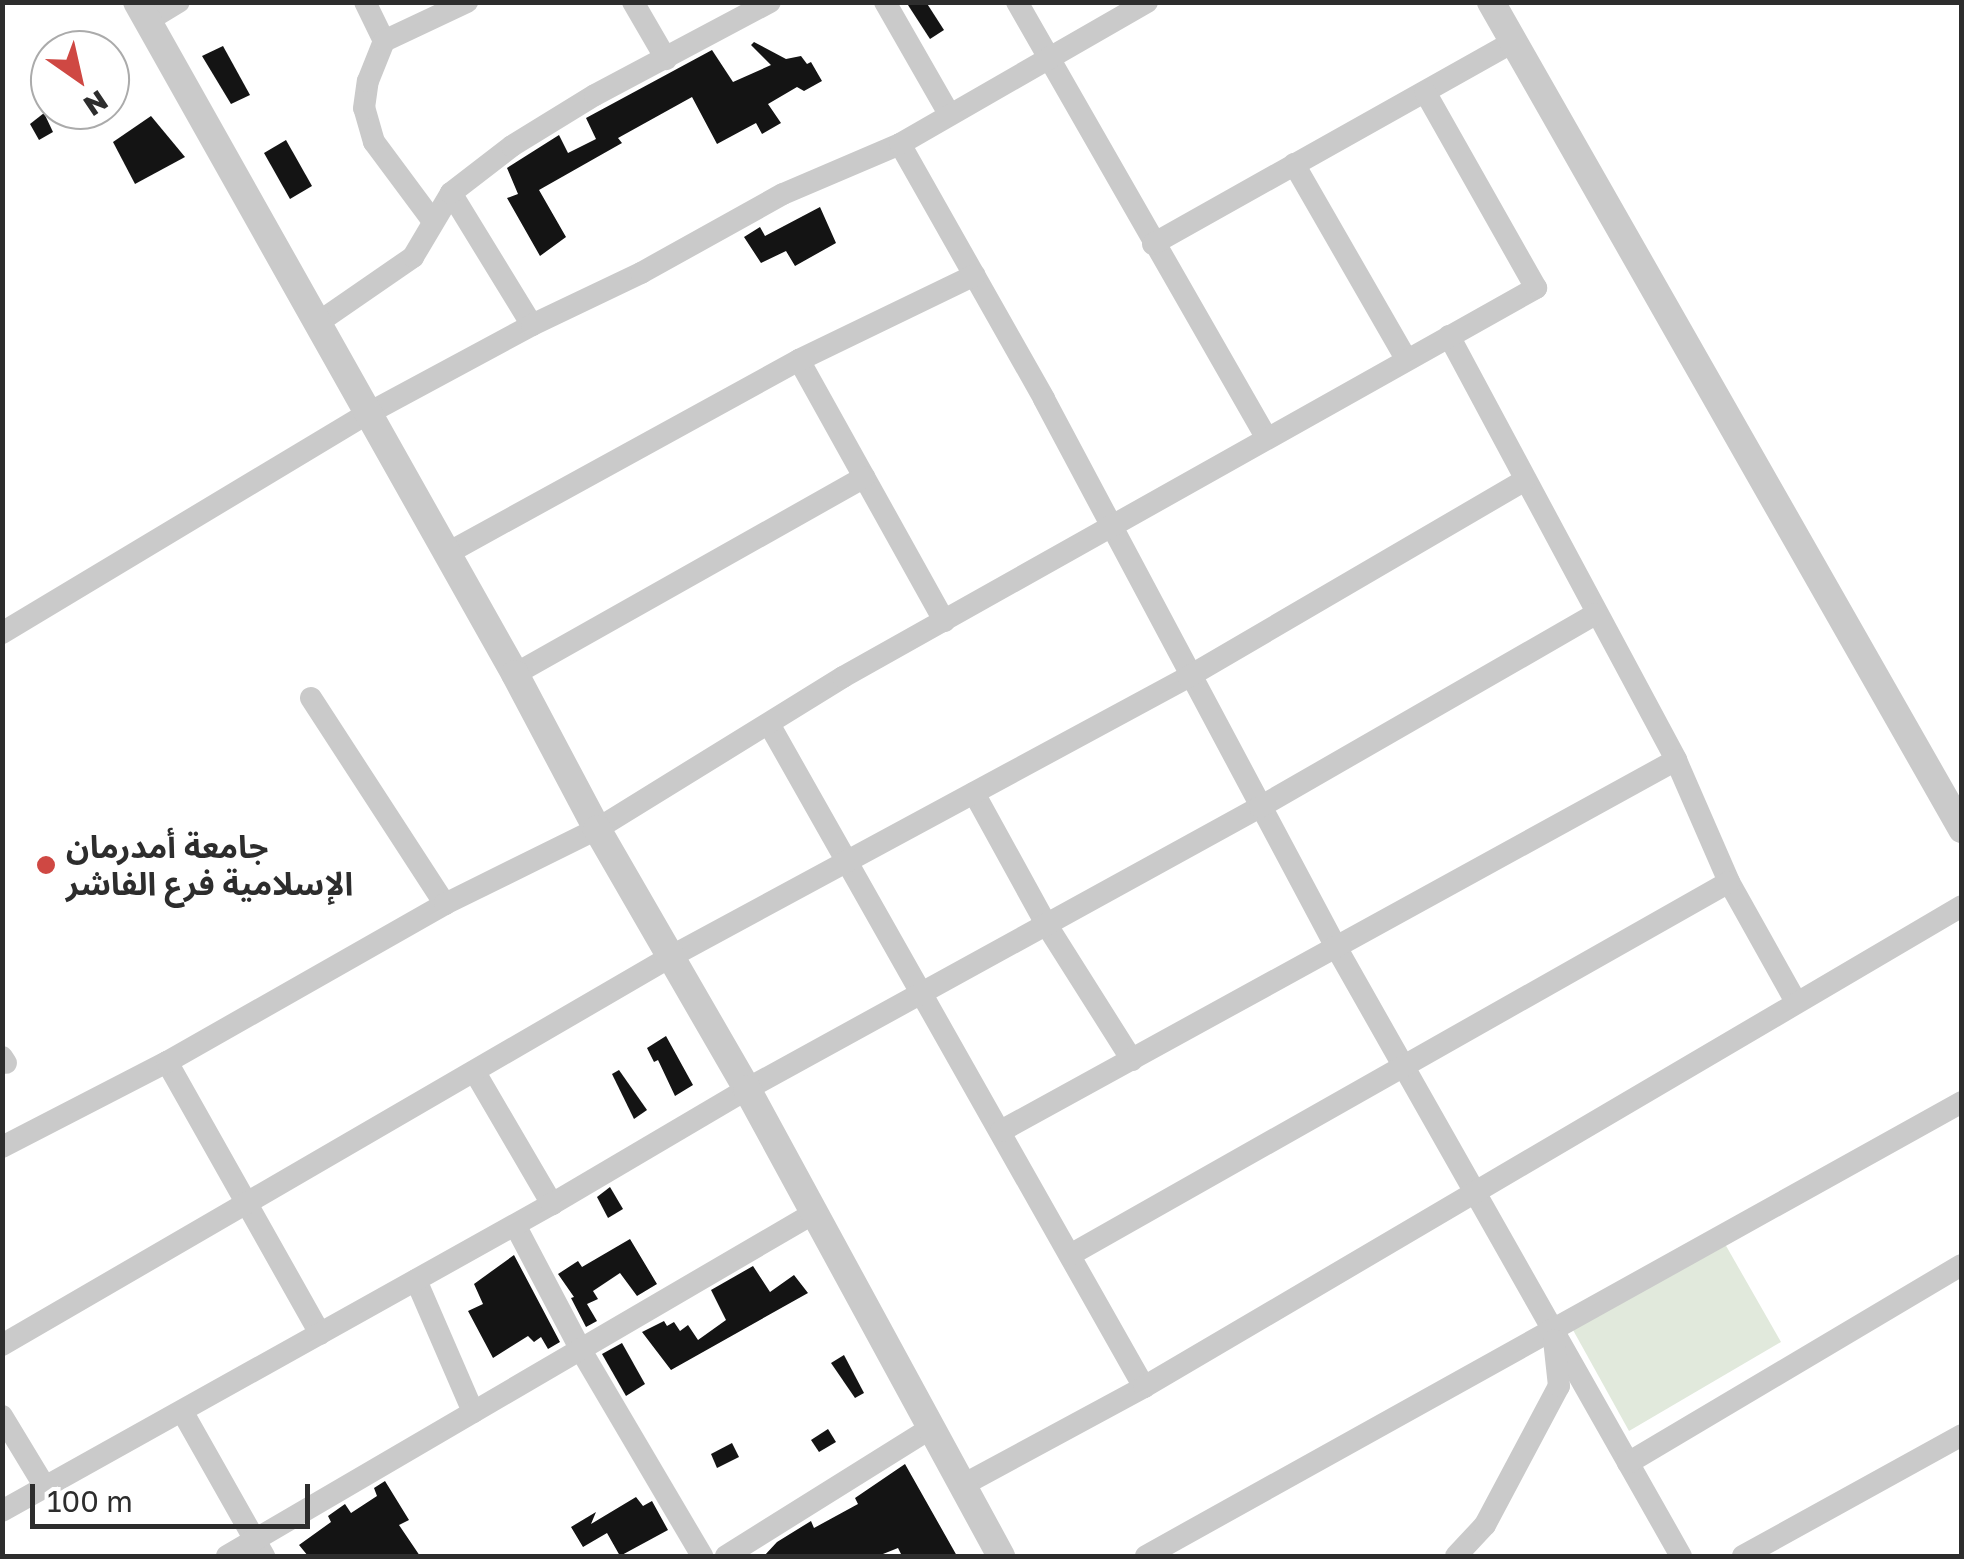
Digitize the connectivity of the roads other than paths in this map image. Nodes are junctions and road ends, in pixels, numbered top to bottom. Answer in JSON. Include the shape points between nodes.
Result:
{"nodes":[{"id":1,"x":179,"y":2,"type":"edge"},
{"id":2,"x":366,"y":2,"type":"edge"},
{"id":3,"x":466,"y":2,"type":"edge"},
{"id":4,"x":633,"y":2,"type":"edge"},
{"id":5,"x":770,"y":2,"type":"edge"},
{"id":6,"x":885,"y":2,"type":"edge"},
{"id":7,"x":1017,"y":2,"type":"edge"},
{"id":8,"x":1148,"y":2,"type":"edge"},
{"id":9,"x":1491,"y":2,"type":"edge"},
{"id":10,"x":142,"y":12,"type":"edge"},
{"id":11,"x":384,"y":41,"type":"junction"},
{"id":12,"x":1513,"y":42,"type":"junction"},
{"id":13,"x":666,"y":58,"type":"junction"},
{"id":14,"x":1050,"y":60,"type":"junction"},
{"id":15,"x":1425,"y":92,"type":"junction"},
{"id":16,"x":948,"y":112,"type":"junction"},
{"id":17,"x":900,"y":144,"type":"junction"},
{"id":18,"x":1294,"y":164,"type":"junction"},
{"id":19,"x":452,"y":194,"type":"junction"},
{"id":20,"x":432,"y":220,"type":"junction"},
{"id":21,"x":1154,"y":244,"type":"junction"},
{"id":22,"x":975,"y":275,"type":"junction"},
{"id":23,"x":316,"y":324,"type":"junction"},
{"id":24,"x":532,"y":325,"type":"junction"},
{"id":25,"x":1450,"y":336,"type":"junction"},
{"id":26,"x":1406,"y":358,"type":"junction"},
{"id":27,"x":799,"y":360,"type":"junction"},
{"id":28,"x":367,"y":414,"type":"junction"},
{"id":29,"x":1266,"y":437,"type":"junction"},
{"id":30,"x":864,"y":477,"type":"junction"},
{"id":31,"x":1524,"y":480,"type":"junction"},
{"id":32,"x":1110,"y":525,"type":"junction"},
{"id":33,"x":446,"y":554,"type":"junction"},
{"id":34,"x":1594,"y":614,"type":"junction"},
{"id":35,"x":944,"y":621,"type":"junction"},
{"id":36,"x":2,"y":633,"type":"edge"},
{"id":37,"x":515,"y":674,"type":"junction"},
{"id":38,"x":1188,"y":676,"type":"junction"},
{"id":39,"x":312,"y":698,"type":"dead end"},
{"id":40,"x":769,"y":724,"type":"junction"},
{"id":41,"x":1676,"y":760,"type":"junction"},
{"id":42,"x":974,"y":793,"type":"junction"},
{"id":43,"x":1260,"y":807,"type":"junction"},
{"id":44,"x":597,"y":829,"type":"junction"},
{"id":45,"x":1962,"y":829,"type":"edge"},
{"id":46,"x":850,"y":863,"type":"junction"},
{"id":47,"x":1729,"y":882,"type":"junction"},
{"id":48,"x":445,"y":904,"type":"junction"},
{"id":49,"x":1962,"y":906,"type":"edge"},
{"id":50,"x":1046,"y":924,"type":"junction"},
{"id":51,"x":1336,"y":947,"type":"junction"},
{"id":52,"x":672,"y":956,"type":"junction"},
{"id":53,"x":924,"y":991,"type":"junction"},
{"id":54,"x":1796,"y":1002,"type":"junction"},
{"id":55,"x":1132,"y":1060,"type":"junction"},
{"id":56,"x":167,"y":1062,"type":"junction"},
{"id":57,"x":1403,"y":1066,"type":"junction"},
{"id":58,"x":476,"y":1074,"type":"junction"},
{"id":59,"x":747,"y":1089,"type":"junction"},
{"id":60,"x":1962,"y":1102,"type":"edge"},
{"id":61,"x":1001,"y":1131,"type":"junction"},
{"id":62,"x":2,"y":1147,"type":"edge"},
{"id":63,"x":1474,"y":1189,"type":"junction"},
{"id":64,"x":248,"y":1204,"type":"junction"},
{"id":65,"x":552,"y":1204,"type":"junction"},
{"id":66,"x":814,"y":1213,"type":"junction"},
{"id":67,"x":515,"y":1225,"type":"junction"},
{"id":68,"x":1070,"y":1254,"type":"junction"},
{"id":69,"x":1962,"y":1265,"type":"edge"},
{"id":70,"x":416,"y":1280,"type":"junction"},
{"id":71,"x":1552,"y":1330,"type":"junction"},
{"id":72,"x":320,"y":1334,"type":"junction"},
{"id":73,"x":2,"y":1345,"type":"edge"},
{"id":74,"x":582,"y":1352,"type":"junction"},
{"id":75,"x":1144,"y":1387,"type":"junction"},
{"id":76,"x":182,"y":1411,"type":"junction"},
{"id":77,"x":472,"y":1412,"type":"junction"},
{"id":78,"x":2,"y":1416,"type":"edge"},
{"id":79,"x":930,"y":1429,"type":"junction"},
{"id":80,"x":1962,"y":1435,"type":"edge"},
{"id":81,"x":1628,"y":1463,"type":"junction"},
{"id":82,"x":962,"y":1486,"type":"junction"},
{"id":83,"x":46,"y":1488,"type":"junction"},
{"id":84,"x":2,"y":1512,"type":"edge"},
{"id":85,"x":259,"y":1548,"type":"edge"},
{"id":86,"x":228,"y":1556,"type":"edge"},
{"id":87,"x":702,"y":1556,"type":"edge"},
{"id":88,"x":726,"y":1556,"type":"edge"},
{"id":89,"x":1000,"y":1556,"type":"edge"},
{"id":90,"x":1146,"y":1556,"type":"edge"},
{"id":91,"x":1456,"y":1556,"type":"edge"},
{"id":92,"x":1681,"y":1556,"type":"edge"},
{"id":93,"x":1742,"y":1556,"type":"edge"}],
"edges":[{"from":1,"to":10,"type":"street"},
{"from":2,"to":11,"type":"street"},
{"from":3,"to":11,"type":"street"},
{"from":4,"to":13,"type":"street"},
{"from":5,"to":13,"type":"street"},
{"from":6,"to":16,"type":"street"},
{"from":7,"to":14,"type":"street"},
{"from":8,"to":14,"type":"street"},
{"from":9,"to":12,"type":"street"},
{"from":10,"to":23,"type":"street"},
{"from":11,"to":20,"type":"street","via":[[364,108],[374,142]]},
{"from":12,"to":15,"type":"street"},
{"from":12,"to":45,"type":"street"},
{"from":13,"to":19,"type":"street","via":[[512,146]]},
{"from":14,"to":16,"type":"street"},
{"from":14,"to":21,"type":"street"},
{"from":15,"to":18,"type":"street"},
{"from":15,"to":25,"type":"street","via":[[1536,288]]},
{"from":16,"to":17,"type":"street"},
{"from":17,"to":22,"type":"street"},
{"from":17,"to":24,"type":"street","via":[[783,194],[641,274]]},
{"from":18,"to":21,"type":"street"},
{"from":18,"to":26,"type":"street"},
{"from":19,"to":20,"type":"street"},
{"from":19,"to":24,"type":"street"},
{"from":20,"to":23,"type":"street","via":[[413,257]]},
{"from":21,"to":29,"type":"street"},
{"from":22,"to":27,"type":"street"},
{"from":22,"to":32,"type":"street"},
{"from":23,"to":28,"type":"street"},
{"from":24,"to":28,"type":"street"},
{"from":25,"to":26,"type":"street"},
{"from":25,"to":31,"type":"street"},
{"from":26,"to":29,"type":"street"},
{"from":27,"to":30,"type":"street"},
{"from":27,"to":33,"type":"street"},
{"from":28,"to":33,"type":"street"},
{"from":28,"to":36,"type":"street"},
{"from":29,"to":32,"type":"street"},
{"from":30,"to":35,"type":"street"},
{"from":30,"to":37,"type":"street"},
{"from":31,"to":34,"type":"street"},
{"from":31,"to":38,"type":"street"},
{"from":32,"to":35,"type":"street"},
{"from":32,"to":38,"type":"street"},
{"from":33,"to":37,"type":"street"},
{"from":34,"to":41,"type":"street"},
{"from":34,"to":43,"type":"street"},
{"from":35,"to":40,"type":"street"},
{"from":37,"to":44,"type":"street"},
{"from":38,"to":42,"type":"street"},
{"from":38,"to":43,"type":"street"},
{"from":39,"to":48,"type":"street"},
{"from":40,"to":44,"type":"street"},
{"from":40,"to":46,"type":"street"},
{"from":41,"to":47,"type":"street"},
{"from":41,"to":51,"type":"street"},
{"from":42,"to":46,"type":"street"},
{"from":42,"to":50,"type":"street"},
{"from":43,"to":50,"type":"street"},
{"from":43,"to":51,"type":"street"},
{"from":44,"to":48,"type":"street"},
{"from":44,"to":52,"type":"street"},
{"from":46,"to":52,"type":"street"},
{"from":46,"to":53,"type":"street"},
{"from":47,"to":54,"type":"street"},
{"from":47,"to":57,"type":"street"},
{"from":48,"to":56,"type":"street"},
{"from":49,"to":54,"type":"street"},
{"from":50,"to":53,"type":"street"},
{"from":50,"to":55,"type":"street"},
{"from":51,"to":55,"type":"street"},
{"from":51,"to":57,"type":"street"},
{"from":52,"to":58,"type":"street"},
{"from":52,"to":59,"type":"street"},
{"from":53,"to":59,"type":"street"},
{"from":53,"to":61,"type":"street"},
{"from":54,"to":63,"type":"street"},
{"from":55,"to":61,"type":"street"},
{"from":56,"to":62,"type":"street"},
{"from":56,"to":64,"type":"street"},
{"from":57,"to":63,"type":"street"},
{"from":57,"to":68,"type":"street"},
{"from":58,"to":64,"type":"street"},
{"from":58,"to":65,"type":"street"},
{"from":59,"to":65,"type":"street"},
{"from":59,"to":66,"type":"street"},
{"from":60,"to":71,"type":"street"},
{"from":61,"to":68,"type":"street"},
{"from":63,"to":71,"type":"street"},
{"from":63,"to":75,"type":"street"},
{"from":64,"to":72,"type":"street"},
{"from":64,"to":73,"type":"street"},
{"from":65,"to":67,"type":"street"},
{"from":66,"to":74,"type":"street"},
{"from":66,"to":79,"type":"street"},
{"from":67,"to":70,"type":"street"},
{"from":67,"to":74,"type":"street"},
{"from":68,"to":75,"type":"street"},
{"from":69,"to":81,"type":"street"},
{"from":70,"to":72,"type":"street"},
{"from":70,"to":77,"type":"street"},
{"from":71,"to":81,"type":"street"},
{"from":71,"to":90,"type":"street"},
{"from":71,"to":91,"type":"street","via":[[1559,1386],[1485,1524]]},
{"from":72,"to":76,"type":"street"},
{"from":74,"to":77,"type":"street"},
{"from":74,"to":87,"type":"street"},
{"from":75,"to":82,"type":"street"},
{"from":76,"to":83,"type":"street"},
{"from":76,"to":85,"type":"street"},
{"from":77,"to":85,"type":"street"},
{"from":78,"to":83,"type":"street"},
{"from":79,"to":82,"type":"street"},
{"from":79,"to":88,"type":"street"},
{"from":80,"to":93,"type":"street"},
{"from":81,"to":92,"type":"street"},
{"from":82,"to":89,"type":"street"},
{"from":83,"to":84,"type":"street"},
{"from":85,"to":86,"type":"street"}]}
